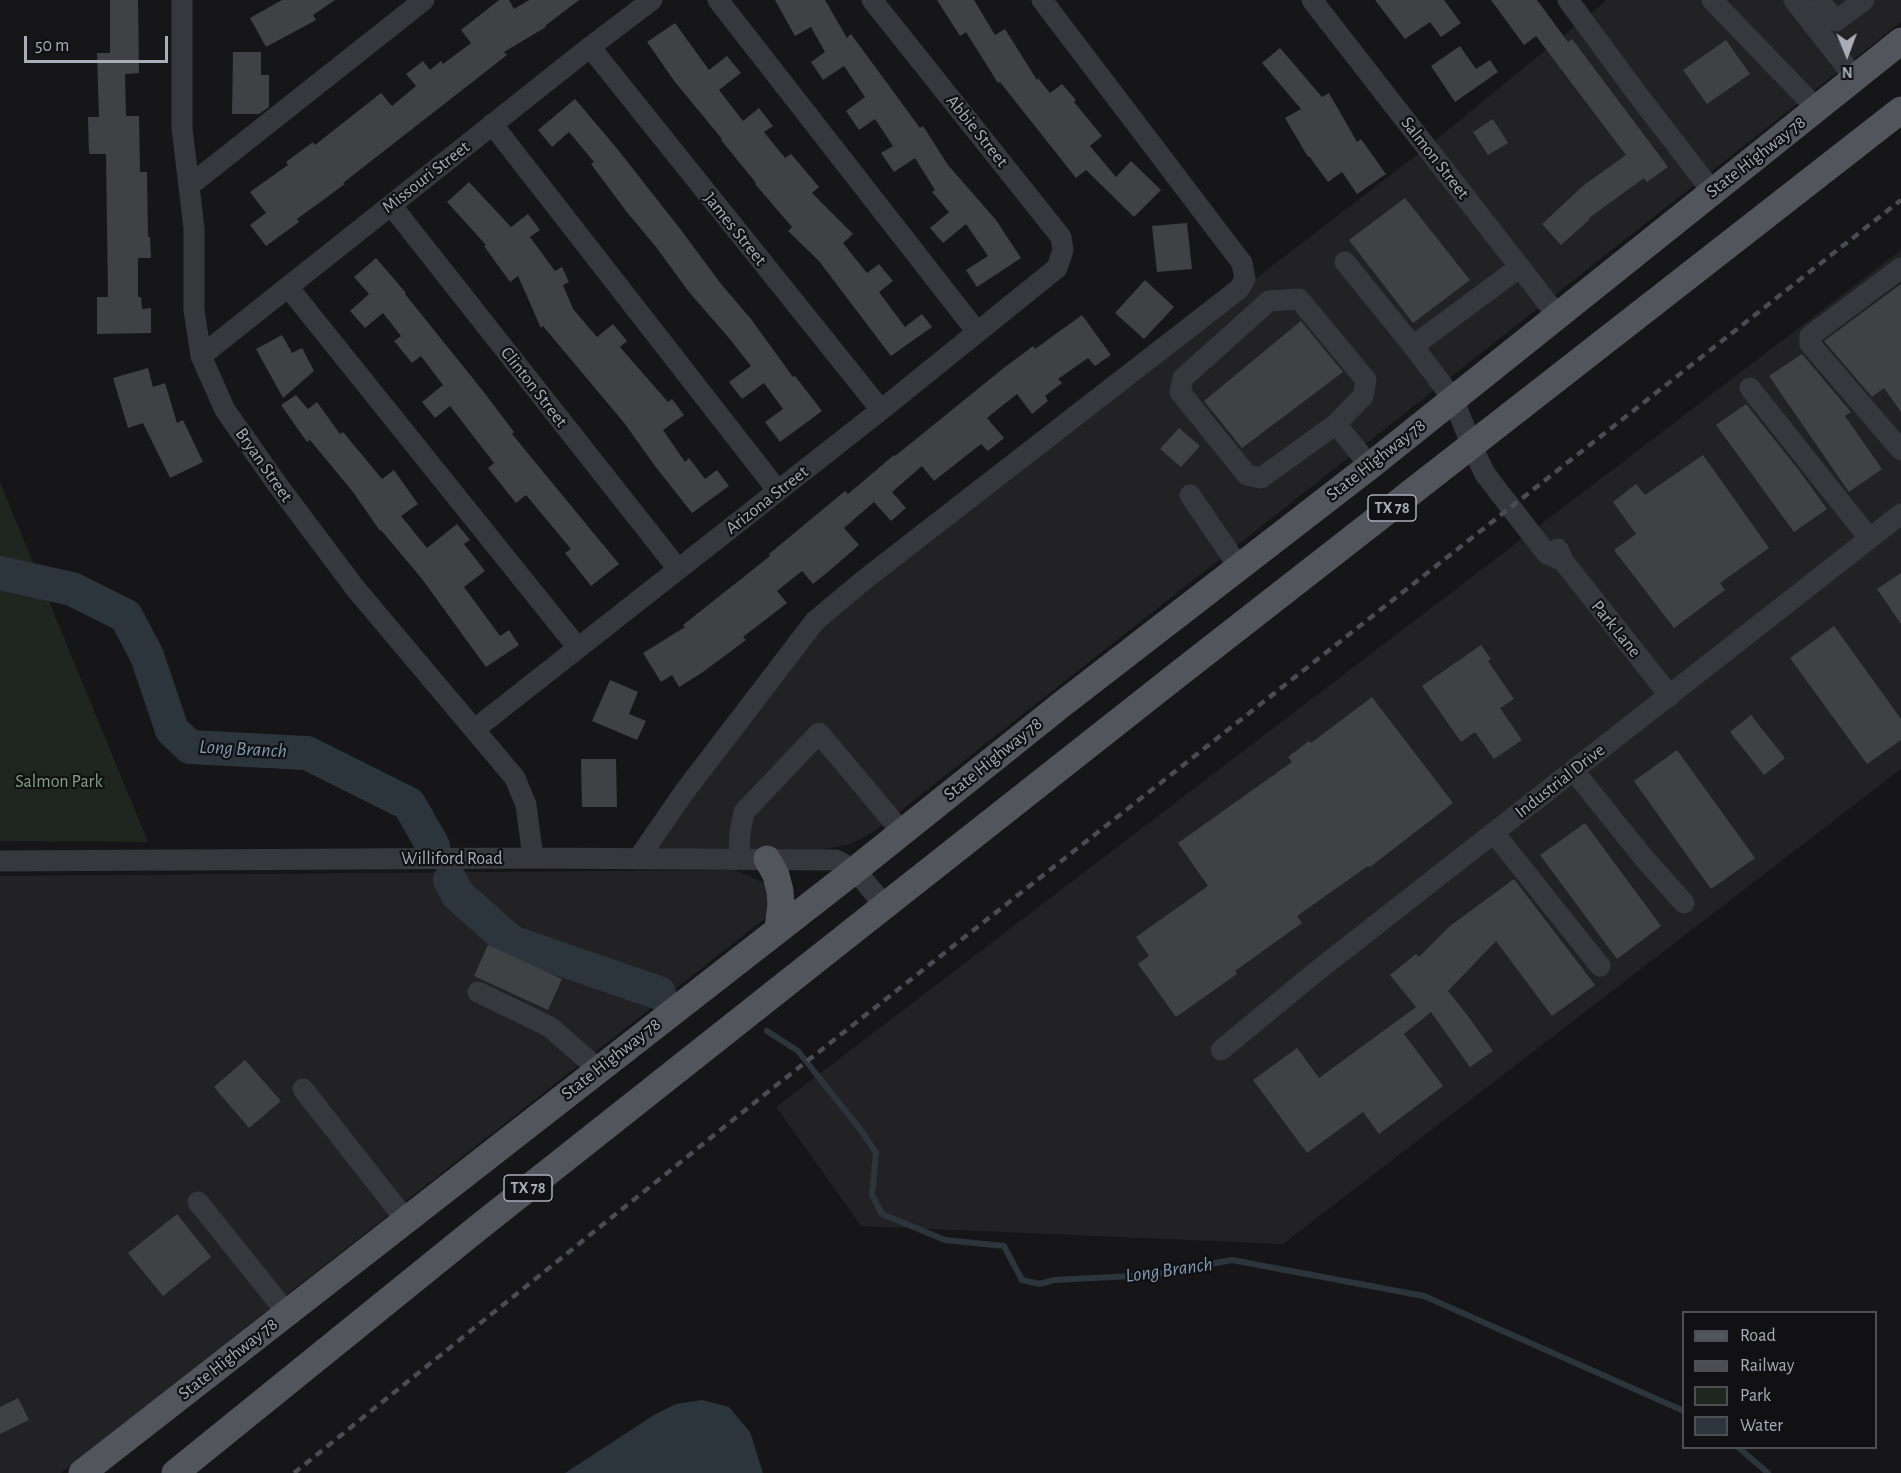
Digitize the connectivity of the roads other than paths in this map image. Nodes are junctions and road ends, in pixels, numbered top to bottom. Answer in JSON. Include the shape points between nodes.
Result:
{"nodes":[{"id":1,"x":182,"y":0,"type":"edge"},
{"id":2,"x":424,"y":0,"type":"edge"},
{"id":3,"x":652,"y":0,"type":"edge"},
{"id":4,"x":718,"y":0,"type":"edge"},
{"id":5,"x":872,"y":0,"type":"edge"},
{"id":6,"x":1042,"y":0,"type":"edge"},
{"id":7,"x":1312,"y":0,"type":"edge"},
{"id":8,"x":1568,"y":0,"type":"edge"},
{"id":9,"x":1712,"y":0,"type":"edge"},
{"id":10,"x":1794,"y":0,"type":"edge"},
{"id":11,"x":1819,"y":0,"type":"edge"},
{"id":12,"x":1864,"y":0,"type":"edge"},
{"id":13,"x":1828,"y":28,"type":"junction"},
{"id":14,"x":1901,"y":41,"type":"edge"},
{"id":15,"x":590,"y":47,"type":"junction"},
{"id":16,"x":1855,"y":78,"type":"junction"},
{"id":17,"x":1817,"y":109,"type":"junction"},
{"id":18,"x":1901,"y":110,"type":"edge"},
{"id":19,"x":492,"y":124,"type":"junction"},
{"id":20,"x":189,"y":186,"type":"junction"},
{"id":21,"x":1712,"y":191,"type":"junction"},
{"id":22,"x":391,"y":205,"type":"junction"},
{"id":23,"x":1345,"y":262,"type":"dead end"},
{"id":24,"x":1520,"y":267,"type":"junction"},
{"id":25,"x":1056,"y":268,"type":"joint"},
{"id":26,"x":1901,"y":268,"type":"edge"},
{"id":27,"x":288,"y":287,"type":"junction"},
{"id":28,"x":1557,"y":315,"type":"junction"},
{"id":29,"x":977,"y":332,"type":"junction"},
{"id":30,"x":1413,"y":346,"type":"junction"},
{"id":31,"x":201,"y":356,"type":"junction"},
{"id":32,"x":1750,"y":388,"type":"dead end"},
{"id":33,"x":1453,"y":399,"type":"junction"},
{"id":34,"x":880,"y":410,"type":"junction"},
{"id":35,"x":1336,"y":424,"type":"junction"},
{"id":36,"x":1472,"y":446,"type":"junction"},
{"id":37,"x":1901,"y":450,"type":"edge"},
{"id":38,"x":1370,"y":466,"type":"junction"},
{"id":39,"x":778,"y":491,"type":"junction"},
{"id":40,"x":1191,"y":495,"type":"dead end"},
{"id":41,"x":1901,"y":514,"type":"edge"},
{"id":42,"x":1869,"y":538,"type":"junction"},
{"id":43,"x":1239,"y":567,"type":"junction"},
{"id":44,"x":678,"y":569,"type":"junction"},
{"id":45,"x":578,"y":648,"type":"junction"},
{"id":46,"x":1670,"y":696,"type":"junction"},
{"id":47,"x":475,"y":729,"type":"junction"},
{"id":48,"x":1574,"y":771,"type":"junction"},
{"id":49,"x":902,"y":832,"type":"junction"},
{"id":50,"x":1494,"y":833,"type":"junction"},
{"id":51,"x":533,"y":858,"type":"junction"},
{"id":52,"x":638,"y":858,"type":"junction"},
{"id":53,"x":739,"y":859,"type":"junction"},
{"id":54,"x":767,"y":859,"type":"junction"},
{"id":55,"x":0,"y":861,"type":"edge"},
{"id":56,"x":855,"y":870,"type":"junction"},
{"id":57,"x":1684,"y":903,"type":"dead end"},
{"id":58,"x":885,"y":906,"type":"junction"},
{"id":59,"x":778,"y":928,"type":"junction"},
{"id":60,"x":1600,"y":966,"type":"dead end"},
{"id":61,"x":478,"y":992,"type":"dead end"},
{"id":62,"x":1221,"y":1050,"type":"dead end"},
{"id":63,"x":598,"y":1069,"type":"junction"},
{"id":64,"x":303,"y":1089,"type":"dead end"},
{"id":65,"x":198,"y":1202,"type":"dead end"},
{"id":66,"x":405,"y":1219,"type":"junction"},
{"id":67,"x":287,"y":1313,"type":"junction"},
{"id":68,"x":82,"y":1473,"type":"edge"},
{"id":69,"x":175,"y":1473,"type":"edge"}],
"edges":[{"from":1,"to":20,"type":"street","name":"Bryan Street","via":[[182,128]]},
{"from":2,"to":20,"type":"street"},
{"from":3,"to":15,"type":"street","name":"Missouri Street"},
{"from":4,"to":29,"type":"street"},
{"from":5,"to":25,"type":"street","name":"Abbie Street","via":[[1061,237],[1063,250]]},
{"from":6,"to":52,"type":"street","via":[[1242,263],[1245,279],[1239,289],[815,621]]},
{"from":7,"to":24,"type":"street","name":"Salmon Street"},
{"from":8,"to":21,"type":"street"},
{"from":9,"to":17,"type":"street"},
{"from":10,"to":13,"type":"street"},
{"from":11,"to":13,"type":"street"},
{"from":12,"to":13,"type":"street"},
{"from":13,"to":16,"type":"street"},
{"from":14,"to":16,"type":"main road","name":"State Highway 78","number":"TX 78"},
{"from":15,"to":19,"type":"street","name":"Missouri Street"},
{"from":15,"to":34,"type":"street","name":"James Street"},
{"from":16,"to":17,"type":"main road","name":"State Highway 78","number":"TX 78"},
{"from":17,"to":21,"type":"main road","name":"State Highway 78","number":"TX 78"},
{"from":18,"to":36,"type":"main road","number":"TX 78"},
{"from":19,"to":22,"type":"street","name":"Missouri Street"},
{"from":19,"to":39,"type":"street"},
{"from":20,"to":31,"type":"street","name":"Bryan Street","via":[[194,228],[194,310]]},
{"from":21,"to":28,"type":"main road","name":"State Highway 78","number":"TX 78"},
{"from":22,"to":27,"type":"street","name":"Missouri Street"},
{"from":22,"to":44,"type":"street","name":"Clinton Street"},
{"from":23,"to":30,"type":"street","name":"Park Lane"},
{"from":24,"to":28,"type":"street","name":"Salmon Street"},
{"from":24,"to":30,"type":"street"},
{"from":25,"to":29,"type":"street","name":"Arizona Street"},
{"from":26,"to":37,"type":"street","via":[[1810,336],[1810,344]]},
{"from":27,"to":31,"type":"street","name":"Missouri Street"},
{"from":27,"to":45,"type":"street"},
{"from":28,"to":33,"type":"main road","name":"State Highway 78","number":"TX 78"},
{"from":29,"to":34,"type":"street","name":"Arizona Street"},
{"from":30,"to":33,"type":"street","name":"Park Lane"},
{"from":31,"to":47,"type":"street","name":"Bryan Street","via":[[225,410],[277,484],[355,588]]},
{"from":32,"to":42,"type":"street"},
{"from":33,"to":36,"type":"street","name":"Park Lane"},
{"from":33,"to":38,"type":"main road","name":"State Highway 78","number":"TX 78"},
{"from":34,"to":39,"type":"street","name":"Arizona Street"},
{"from":35,"to":35,"type":"street","via":[[1261,478],[1247,475],[1180,392],[1183,378],[1269,302],[1299,299],[1366,380],[1363,396]]},
{"from":35,"to":38,"type":"street"},
{"from":36,"to":46,"type":"street","name":"Park Lane","via":[[1485,474],[1547,554],[1563,561]]},
{"from":36,"to":58,"type":"main road","number":"TX 78"},
{"from":38,"to":43,"type":"main road","name":"State Highway 78","number":"TX 78"},
{"from":39,"to":44,"type":"street","name":"Arizona Street"},
{"from":40,"to":43,"type":"street"},
{"from":41,"to":42,"type":"street","name":"Industrial Drive"},
{"from":42,"to":46,"type":"street","name":"Industrial Drive"},
{"from":43,"to":49,"type":"main road","name":"State Highway 78","number":"TX 78"},
{"from":44,"to":45,"type":"street","name":"Arizona Street"},
{"from":45,"to":47,"type":"street","name":"Arizona Street"},
{"from":46,"to":48,"type":"street","name":"Industrial Drive"},
{"from":47,"to":51,"type":"street","name":"Bryan Street","via":[[515,778],[526,805]]},
{"from":48,"to":50,"type":"street","name":"Industrial Drive"},
{"from":48,"to":57,"type":"street"},
{"from":49,"to":53,"type":"street","via":[[819,733],[744,812]]},
{"from":49,"to":56,"type":"main road","name":"State Highway 78","number":"TX 78"},
{"from":50,"to":60,"type":"street"},
{"from":50,"to":62,"type":"street","name":"Industrial Drive"},
{"from":51,"to":52,"type":"street","name":"Williford Road"},
{"from":51,"to":55,"type":"street","name":"Williford Road"},
{"from":52,"to":53,"type":"street","name":"Williford Road"},
{"from":53,"to":54,"type":"street","name":"Williford Road"},
{"from":54,"to":56,"type":"street","name":"Williford Road","via":[[836,861]]},
{"from":54,"to":59,"type":"main road","via":[[780,891]]},
{"from":56,"to":58,"type":"street"},
{"from":56,"to":59,"type":"main road","name":"State Highway 78","number":"TX 78"},
{"from":58,"to":69,"type":"main road","number":"TX 78"},
{"from":59,"to":63,"type":"main road","name":"State Highway 78","number":"TX 78"},
{"from":61,"to":63,"type":"street","via":[[550,1027]]},
{"from":63,"to":66,"type":"main road","name":"State Highway 78","number":"TX 78"},
{"from":64,"to":66,"type":"street"},
{"from":65,"to":67,"type":"street"},
{"from":66,"to":67,"type":"main road","name":"State Highway 78","number":"TX 78"},
{"from":67,"to":68,"type":"main road","name":"State Highway 78","number":"TX 78"}]}
